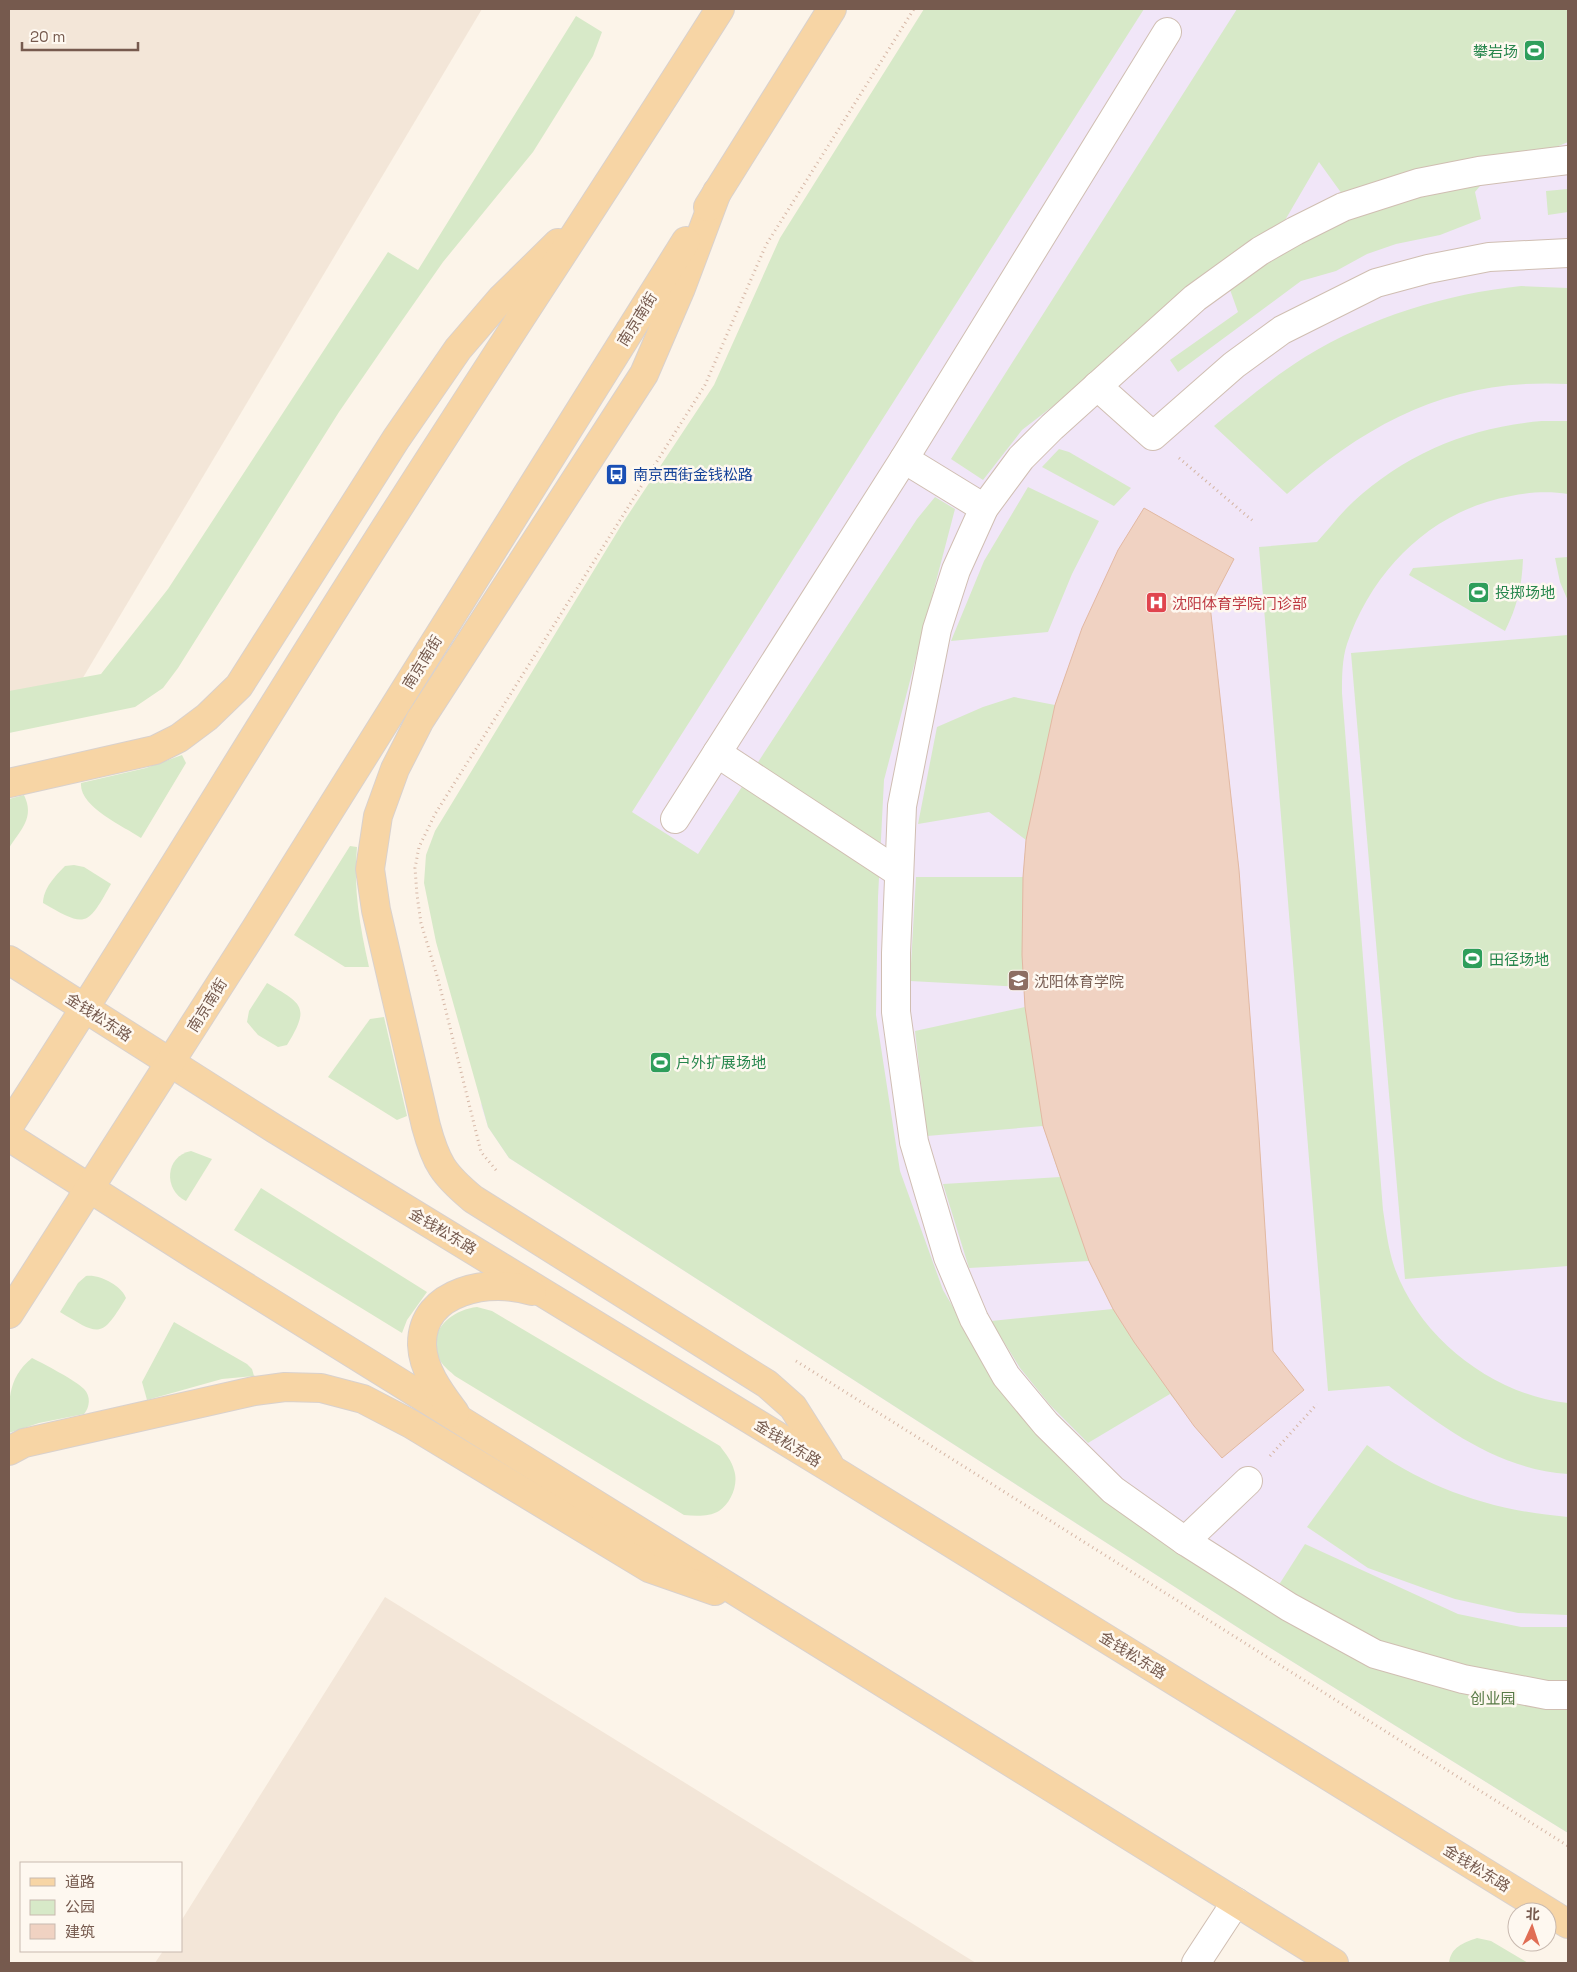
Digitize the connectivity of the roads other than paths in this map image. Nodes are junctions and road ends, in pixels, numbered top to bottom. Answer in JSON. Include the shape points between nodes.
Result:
{"nodes":[{"id":1,"x":720,"y":9,"type":"edge"},
{"id":2,"x":832,"y":9,"type":"edge"},
{"id":3,"x":1167,"y":32,"type":"dead end"},
{"id":4,"x":1568,"y":160,"type":"edge"},
{"id":5,"x":717,"y":192,"type":"junction"},
{"id":6,"x":595,"y":207,"type":"junction"},
{"id":7,"x":1568,"y":253,"type":"edge"},
{"id":8,"x":1097,"y":386,"type":"junction"},
{"id":9,"x":904,"y":459,"type":"junction"},
{"id":10,"x":984,"y":508,"type":"junction"},
{"id":11,"x":716,"y":753,"type":"junction"},
{"id":12,"x":9,"y":783,"type":"edge"},
{"id":13,"x":675,"y":819,"type":"dead end"},
{"id":14,"x":898,"y":872,"type":"junction"},
{"id":15,"x":9,"y":960,"type":"edge"},
{"id":16,"x":86,"y":1008,"type":"junction"},
{"id":17,"x":170,"y":1064,"type":"junction"},
{"id":18,"x":9,"y":1126,"type":"edge"},
{"id":19,"x":9,"y":1137,"type":"edge"},
{"id":20,"x":88,"y":1189,"type":"junction"},
{"id":21,"x":548,"y":1295,"type":"junction"},
{"id":22,"x":9,"y":1314,"type":"edge"},
{"id":23,"x":461,"y":1421,"type":"junction"},
{"id":24,"x":9,"y":1451,"type":"edge"},
{"id":25,"x":832,"y":1470,"type":"junction"},
{"id":26,"x":1248,"y":1481,"type":"road end"},
{"id":27,"x":1185,"y":1541,"type":"junction"},
{"id":28,"x":754,"y":1603,"type":"junction"},
{"id":29,"x":1568,"y":1695,"type":"edge"},
{"id":30,"x":1236,"y":1902,"type":"junction"},
{"id":31,"x":1568,"y":1924,"type":"edge"},
{"id":32,"x":1196,"y":1963,"type":"edge"},
{"id":33,"x":1334,"y":1963,"type":"edge"}],
"edges":[{"from":1,"to":6,"type":"main road"},
{"from":2,"to":5,"type":"main road","name":"南京南街"},
{"from":3,"to":9,"type":"street"},
{"from":4,"to":8,"type":"street","via":[[1479,171],[1418,183],[1343,207],[1260,251],[1195,298]]},
{"from":5,"to":17,"type":"main road","name":"南京南街"},
{"from":5,"to":25,"type":"main road","via":[[644,374],[420,720],[395,769],[378,816],[370,870],[376,910],[426,1126],[433,1153],[448,1179],[473,1199],[767,1384],[793,1407]]},
{"from":6,"to":12,"type":"main road","via":[[501,299],[458,349],[396,439],[239,686],[207,717],[179,738],[155,750]]},
{"from":6,"to":16,"type":"main road","via":[[362,566]]},
{"from":7,"to":8,"type":"street","via":[[1489,257],[1376,283],[1282,330],[1234,365],[1153,436]]},
{"from":8,"to":10,"type":"street","via":[[1021,458]]},
{"from":9,"to":10,"type":"street"},
{"from":9,"to":11,"type":"street"},
{"from":10,"to":14,"type":"street","via":[[956,570],[937,629],[902,806]]},
{"from":11,"to":13,"type":"street"},
{"from":11,"to":14,"type":"street"},
{"from":14,"to":27,"type":"street","via":[[896,1012],[902,1070],[916,1150],[948,1257],[974,1319],[1006,1376],[1046,1424],[1113,1490]]},
{"from":15,"to":16,"type":"main road","name":"金钱松东路"},
{"from":16,"to":17,"type":"main road","name":"金钱松东路"},
{"from":16,"to":18,"type":"main road"},
{"from":17,"to":20,"type":"main road","name":"南京南街"},
{"from":17,"to":21,"type":"main road","name":"金钱松东路"},
{"from":19,"to":20,"type":"main road"},
{"from":20,"to":22,"type":"main road","name":"南京南街"},
{"from":20,"to":23,"type":"main road"},
{"from":21,"to":23,"type":"main road","via":[[520,1287],[477,1287],[443,1302],[433,1313],[422,1344],[426,1363]]},
{"from":21,"to":25,"type":"main road","name":"金钱松东路"},
{"from":23,"to":28,"type":"main road"},
{"from":24,"to":28,"type":"main road","via":[[24,1444],[254,1391],[286,1387],[321,1388],[363,1399],[411,1424],[649,1568]]},
{"from":25,"to":31,"type":"main road","name":"金钱松东路"},
{"from":26,"to":27,"type":"street"},
{"from":27,"to":29,"type":"street","via":[[1289,1607],[1375,1654],[1463,1679],[1548,1695]]},
{"from":28,"to":30,"type":"main road"},
{"from":30,"to":32,"type":"street"},
{"from":30,"to":33,"type":"main road"}]}
